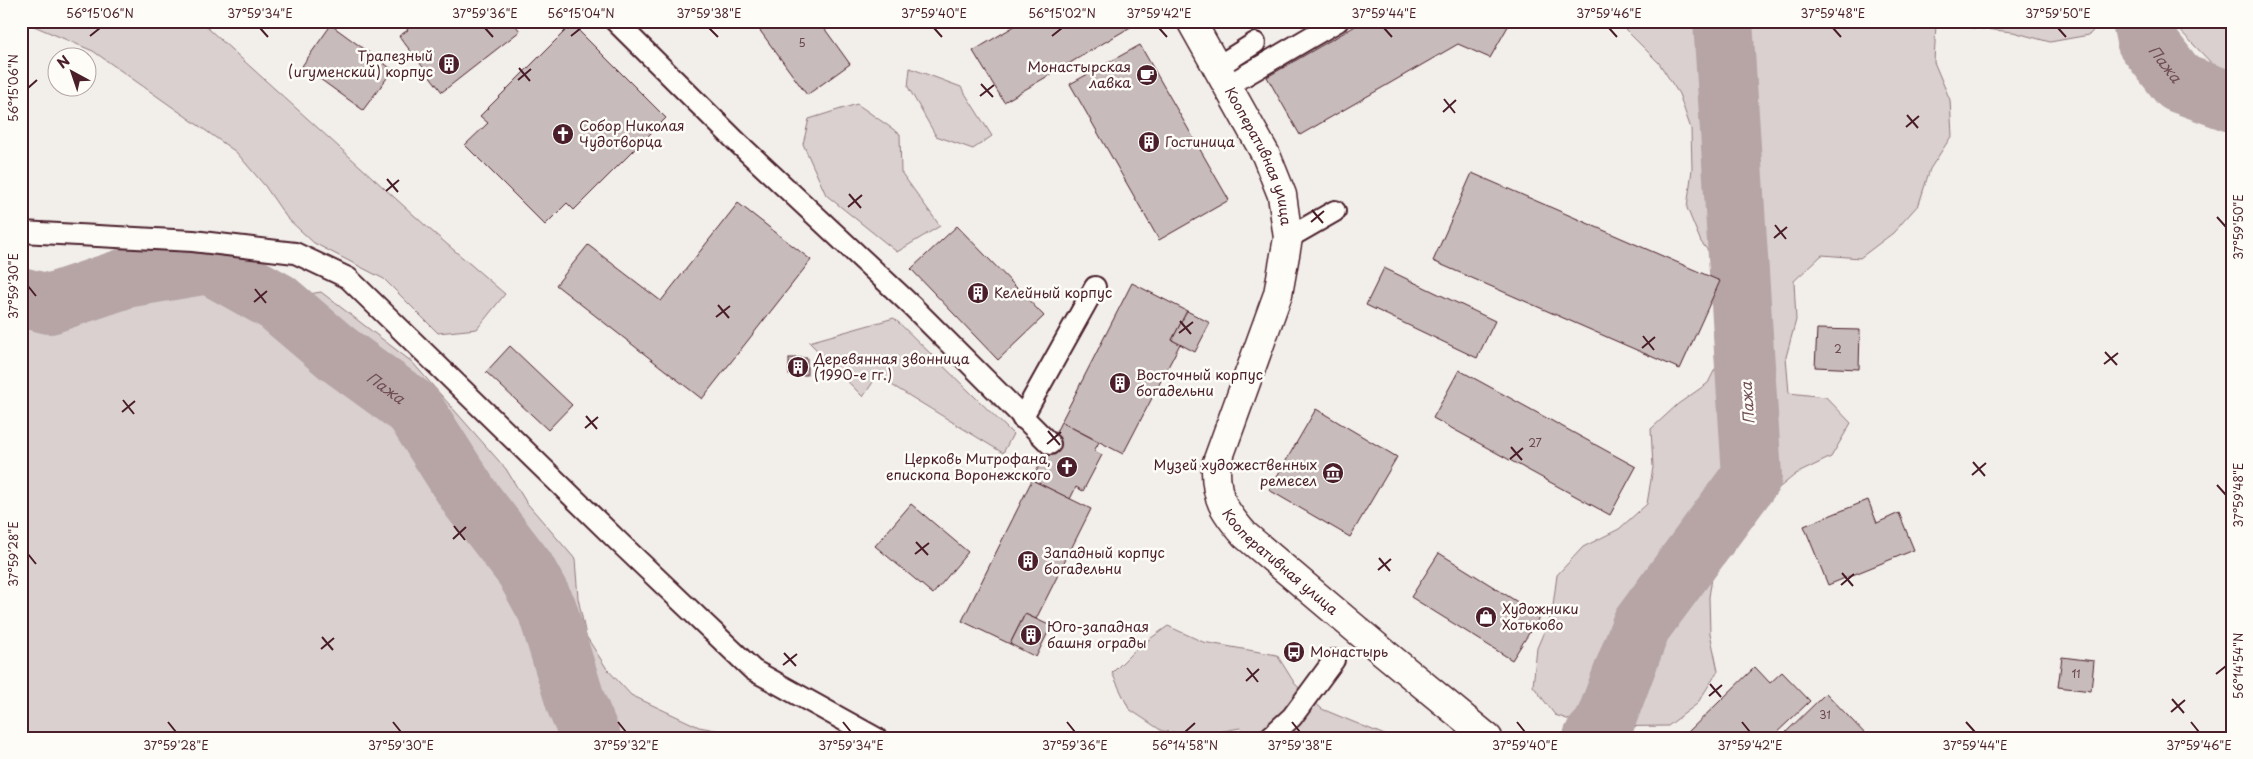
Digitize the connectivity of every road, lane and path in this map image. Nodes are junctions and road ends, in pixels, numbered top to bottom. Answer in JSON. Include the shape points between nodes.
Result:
{"nodes":[{"id":1,"x":615,"y":21,"type":"edge"},
{"id":2,"x":1191,"y":21,"type":"edge"},
{"id":3,"x":1338,"y":21,"type":"edge"},
{"id":4,"x":1255,"y":43,"type":"dead end"},
{"id":5,"x":1222,"y":76,"type":"junction"},
{"id":6,"x":1335,"y":211,"type":"dead end"},
{"id":7,"x":21,"y":232,"type":"edge"},
{"id":8,"x":1288,"y":238,"type":"junction"},
{"id":9,"x":1095,"y":287,"type":"dead end"},
{"id":10,"x":1022,"y":418,"type":"junction"},
{"id":11,"x":1050,"y":444,"type":"dead end"},
{"id":12,"x":1334,"y":660,"type":"dead end"},
{"id":13,"x":1487,"y":737,"type":"edge"},
{"id":14,"x":876,"y":738,"type":"edge"},
{"id":15,"x":1269,"y":738,"type":"edge"}],
"edges":[{"from":1,"to":10,"type":"lane","via":[[739,144],[912,306]]},
{"from":2,"to":5,"type":"main road","name":"Кооперативная улица"},
{"from":3,"to":5,"type":"lane"},
{"from":4,"to":5,"type":"lane"},
{"from":5,"to":8,"type":"main road","name":"Кооперативная улица","via":[[1266,155],[1282,195]]},
{"from":6,"to":8,"type":"lane"},
{"from":7,"to":14,"type":"lane","via":[[193,241],[295,253],[348,278],[753,670]]},
{"from":8,"to":13,"type":"main road","name":"Кооперативная улица","via":[[1278,294],[1216,465],[1220,501],[1228,517],[1245,535]]},
{"from":9,"to":10,"type":"lane"},
{"from":10,"to":11,"type":"lane"},
{"from":12,"to":15,"type":"lane","via":[[1292,717]]}]}
